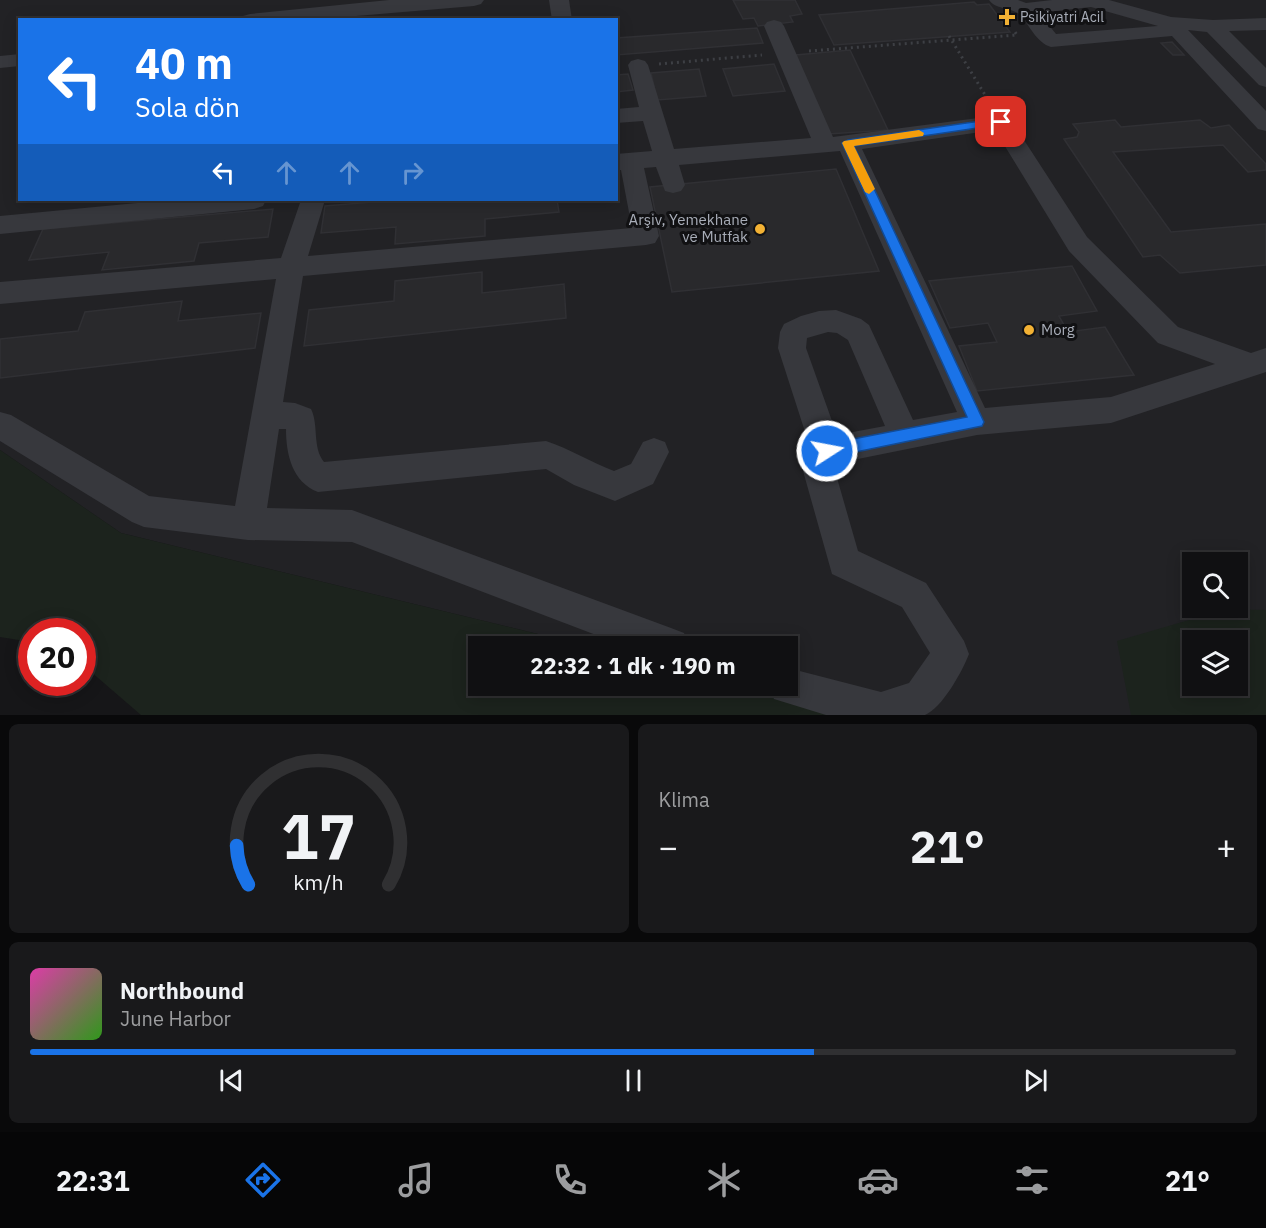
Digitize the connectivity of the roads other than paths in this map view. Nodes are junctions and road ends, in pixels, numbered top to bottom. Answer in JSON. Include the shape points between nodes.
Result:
{"nodes":[{"id":1,"x":474,"y":0,"type":"edge"},
{"id":2,"x":559,"y":0,"type":"edge"},
{"id":3,"x":999,"y":0,"type":"edge"},
{"id":4,"x":1090,"y":0,"type":"edge"},
{"id":5,"x":368,"y":3,"type":"edge"},
{"id":6,"x":1139,"y":14,"type":"junction"},
{"id":7,"x":1030,"y":16,"type":"junction"},
{"id":8,"x":264,"y":18,"type":"edge"},
{"id":9,"x":562,"y":18,"type":"edge"},
{"id":10,"x":1266,"y":24,"type":"edge"},
{"id":11,"x":774,"y":26,"type":"dead end"},
{"id":12,"x":1174,"y":26,"type":"junction"},
{"id":13,"x":1213,"y":26,"type":"junction"},
{"id":14,"x":18,"y":60,"type":"edge"},
{"id":15,"x":0,"y":62,"type":"edge"},
{"id":16,"x":638,"y":65,"type":"road end"},
{"id":17,"x":1266,"y":80,"type":"edge"},
{"id":18,"x":652,"y":113,"type":"junction"},
{"id":19,"x":618,"y":116,"type":"edge"},
{"id":20,"x":1266,"y":124,"type":"edge"},
{"id":21,"x":836,"y":144,"type":"junction"},
{"id":22,"x":665,"y":158,"type":"junction"},
{"id":23,"x":624,"y":162,"type":"edge"},
{"id":24,"x":673,"y":185,"type":"dead end"},
{"id":25,"x":244,"y":201,"type":"edge"},
{"id":26,"x":313,"y":201,"type":"edge"},
{"id":27,"x":0,"y":225,"type":"edge"},
{"id":28,"x":291,"y":267,"type":"junction"},
{"id":29,"x":0,"y":293,"type":"edge"},
{"id":30,"x":1259,"y":363,"type":"edge"},
{"id":31,"x":266,"y":415,"type":"junction"},
{"id":32,"x":977,"y":422,"type":"junction"},
{"id":33,"x":0,"y":425,"type":"edge"},
{"id":34,"x":905,"y":436,"type":"junction"},
{"id":35,"x":827,"y":451,"type":"junction"},
{"id":36,"x":654,"y":452,"type":"dead end"},
{"id":37,"x":248,"y":524,"type":"junction"},
{"id":38,"x":644,"y":636,"type":"edge"},
{"id":39,"x":798,"y":689,"type":"edge"}],
"edges":[{"from":1,"to":5,"type":"street"},
{"from":2,"to":9,"type":"street"},
{"from":3,"to":7,"type":"street"},
{"from":4,"to":6,"type":"street"},
{"from":4,"to":7,"type":"street"},
{"from":5,"to":8,"type":"street"},
{"from":6,"to":7,"type":"street"},
{"from":6,"to":12,"type":"street"},
{"from":7,"to":12,"type":"street","via":[[1051,41]]},
{"from":10,"to":13,"type":"street"},
{"from":11,"to":21,"type":"street"},
{"from":12,"to":13,"type":"street"},
{"from":12,"to":20,"type":"street"},
{"from":13,"to":17,"type":"street"},
{"from":14,"to":15,"type":"street"},
{"from":16,"to":18,"type":"street"},
{"from":18,"to":19,"type":"street"},
{"from":18,"to":22,"type":"street"},
{"from":21,"to":22,"type":"street"},
{"from":21,"to":30,"type":"street","via":[[1001,122],[1078,244],[1168,334]]},
{"from":21,"to":32,"type":"street"},
{"from":22,"to":23,"type":"street"},
{"from":22,"to":24,"type":"street"},
{"from":23,"to":28,"type":"street","via":[[646,236]]},
{"from":25,"to":27,"type":"street"},
{"from":26,"to":28,"type":"street"},
{"from":28,"to":29,"type":"street"},
{"from":28,"to":31,"type":"street"},
{"from":30,"to":32,"type":"street","via":[[1111,410]]},
{"from":31,"to":36,"type":"street","via":[[300,418],[303,457],[318,477],[546,455],[615,486],[642,474]]},
{"from":31,"to":37,"type":"street"},
{"from":32,"to":34,"type":"street"},
{"from":33,"to":37,"type":"street","via":[[144,511]]},
{"from":34,"to":35,"type":"street"},
{"from":34,"to":35,"type":"street","via":[[859,333],[834,320],[822,321],[794,332],[792,348]]},
{"from":35,"to":39,"type":"street","via":[[814,453],[844,562],[914,595],[951,654],[921,698],[881,711]]},
{"from":37,"to":38,"type":"street","via":[[352,526]]}]}
